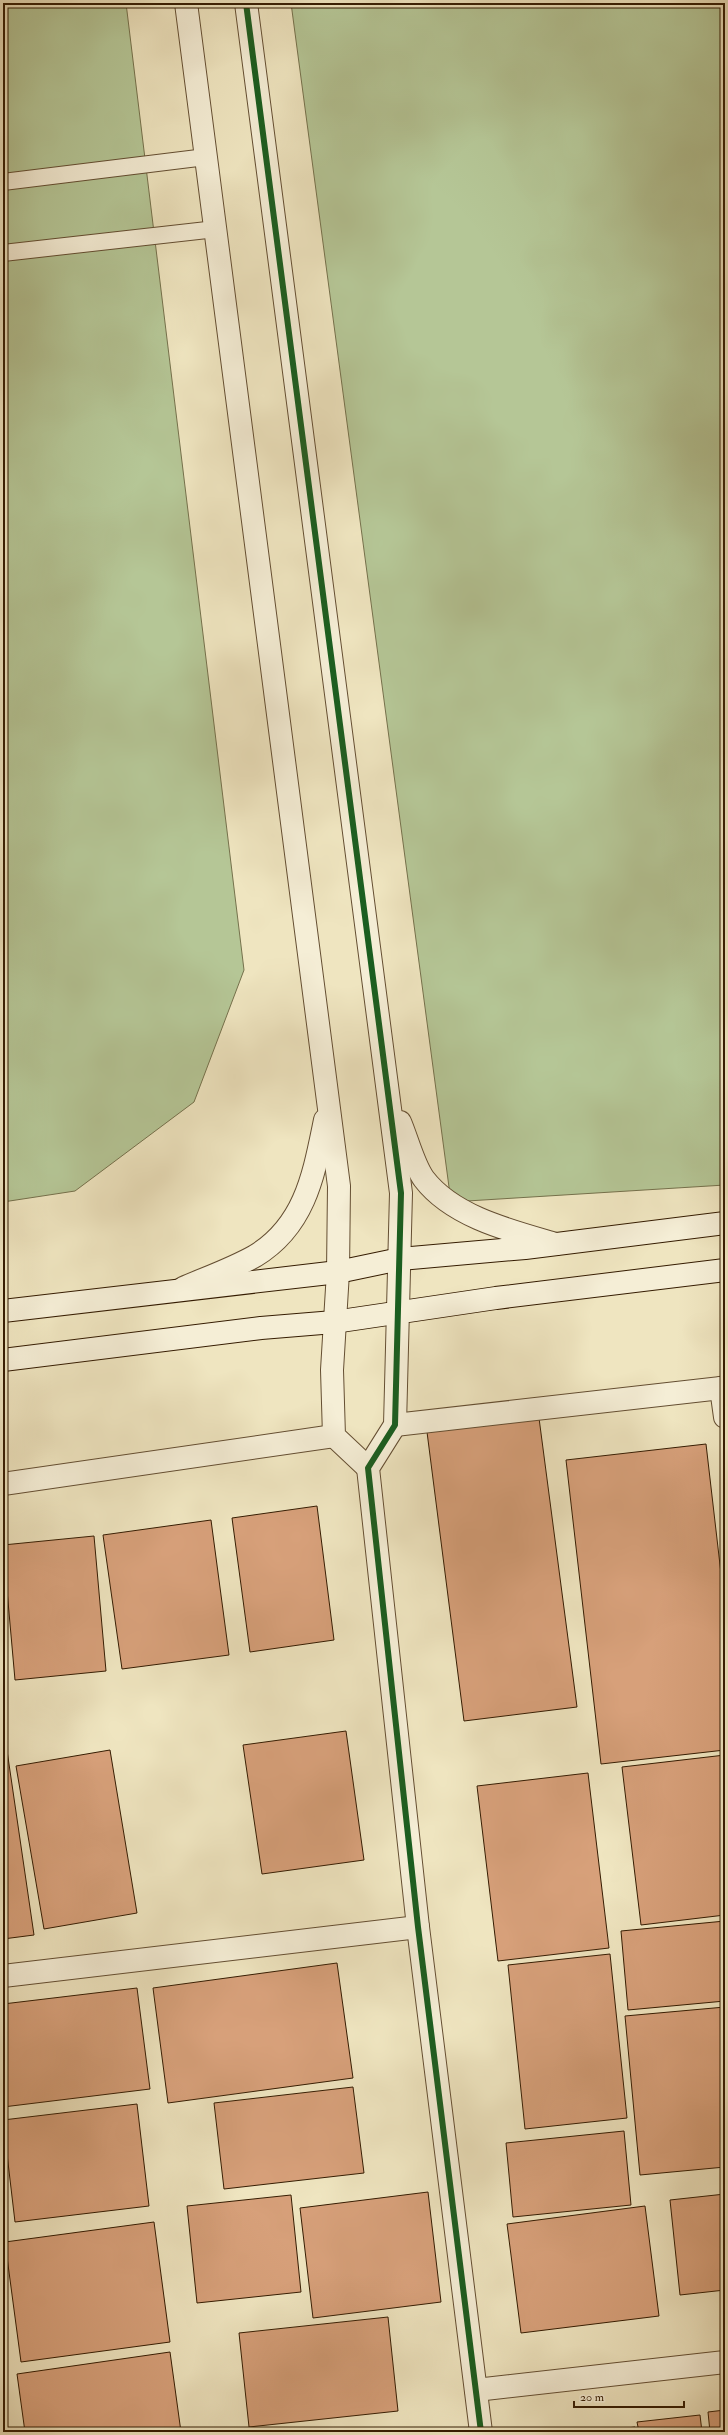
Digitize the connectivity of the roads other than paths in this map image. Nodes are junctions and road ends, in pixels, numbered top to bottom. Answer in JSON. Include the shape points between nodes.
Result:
{"nodes":[{"id":1,"x":186,"y":3,"type":"edge"},
{"id":2,"x":246,"y":3,"type":"edge"},
{"id":3,"x":206,"y":157,"type":"junction"},
{"id":4,"x":3,"y":182,"type":"edge"},
{"id":5,"x":216,"y":229,"type":"junction"},
{"id":6,"x":3,"y":253,"type":"edge"},
{"id":7,"x":388,"y":1089,"type":"junction"},
{"id":8,"x":328,"y":1101,"type":"junction"},
{"id":9,"x":725,"y":1223,"type":"edge"},
{"id":10,"x":556,"y":1244,"type":"junction"},
{"id":11,"x":400,"y":1259,"type":"junction"},
{"id":12,"x":725,"y":1270,"type":"edge"},
{"id":13,"x":338,"y":1272,"type":"junction"},
{"id":14,"x":180,"y":1290,"type":"junction"},
{"id":15,"x":3,"y":1311,"type":"edge"},
{"id":16,"x":398,"y":1314,"type":"junction"},
{"id":17,"x":334,"y":1322,"type":"junction"},
{"id":18,"x":3,"y":1360,"type":"edge"},
{"id":19,"x":723,"y":1388,"type":"edge"},
{"id":20,"x":725,"y":1417,"type":"edge"},
{"id":21,"x":395,"y":1425,"type":"junction"},
{"id":22,"x":334,"y":1436,"type":"junction"},
{"id":23,"x":368,"y":1468,"type":"junction"},
{"id":24,"x":3,"y":1484,"type":"edge"},
{"id":25,"x":418,"y":1927,"type":"junction"},
{"id":26,"x":3,"y":1976,"type":"edge"},
{"id":27,"x":725,"y":2362,"type":"edge"},
{"id":28,"x":476,"y":2390,"type":"junction"},
{"id":29,"x":481,"y":2432,"type":"edge"}],
"edges":[{"from":1,"to":3,"type":"street"},
{"from":2,"to":7,"type":"street"},
{"from":3,"to":4,"type":"lane"},
{"from":3,"to":5,"type":"street"},
{"from":5,"to":6,"type":"lane"},
{"from":5,"to":8,"type":"street"},
{"from":7,"to":10,"type":"street","via":[[423,1178],[448,1202],[496,1227]]},
{"from":7,"to":11,"type":"street","via":[[401,1193]]},
{"from":8,"to":13,"type":"street","via":[[339,1186]]},
{"from":8,"to":14,"type":"street","via":[[317,1159],[303,1204],[284,1231],[255,1255]]},
{"from":9,"to":10,"type":"street"},
{"from":10,"to":11,"type":"street"},
{"from":11,"to":13,"type":"street"},
{"from":11,"to":16,"type":"street"},
{"from":12,"to":16,"type":"street","via":[[496,1298]]},
{"from":13,"to":14,"type":"street"},
{"from":13,"to":17,"type":"street"},
{"from":14,"to":15,"type":"street"},
{"from":16,"to":17,"type":"street"},
{"from":16,"to":21,"type":"street"},
{"from":17,"to":18,"type":"street","via":[[261,1328]]},
{"from":17,"to":22,"type":"street"},
{"from":19,"to":20,"type":"street"},
{"from":19,"to":21,"type":"street"},
{"from":21,"to":23,"type":"street"},
{"from":22,"to":23,"type":"street"},
{"from":22,"to":24,"type":"street"},
{"from":23,"to":25,"type":"street"},
{"from":25,"to":26,"type":"street"},
{"from":25,"to":28,"type":"street"},
{"from":27,"to":28,"type":"street"},
{"from":28,"to":29,"type":"street"}]}
